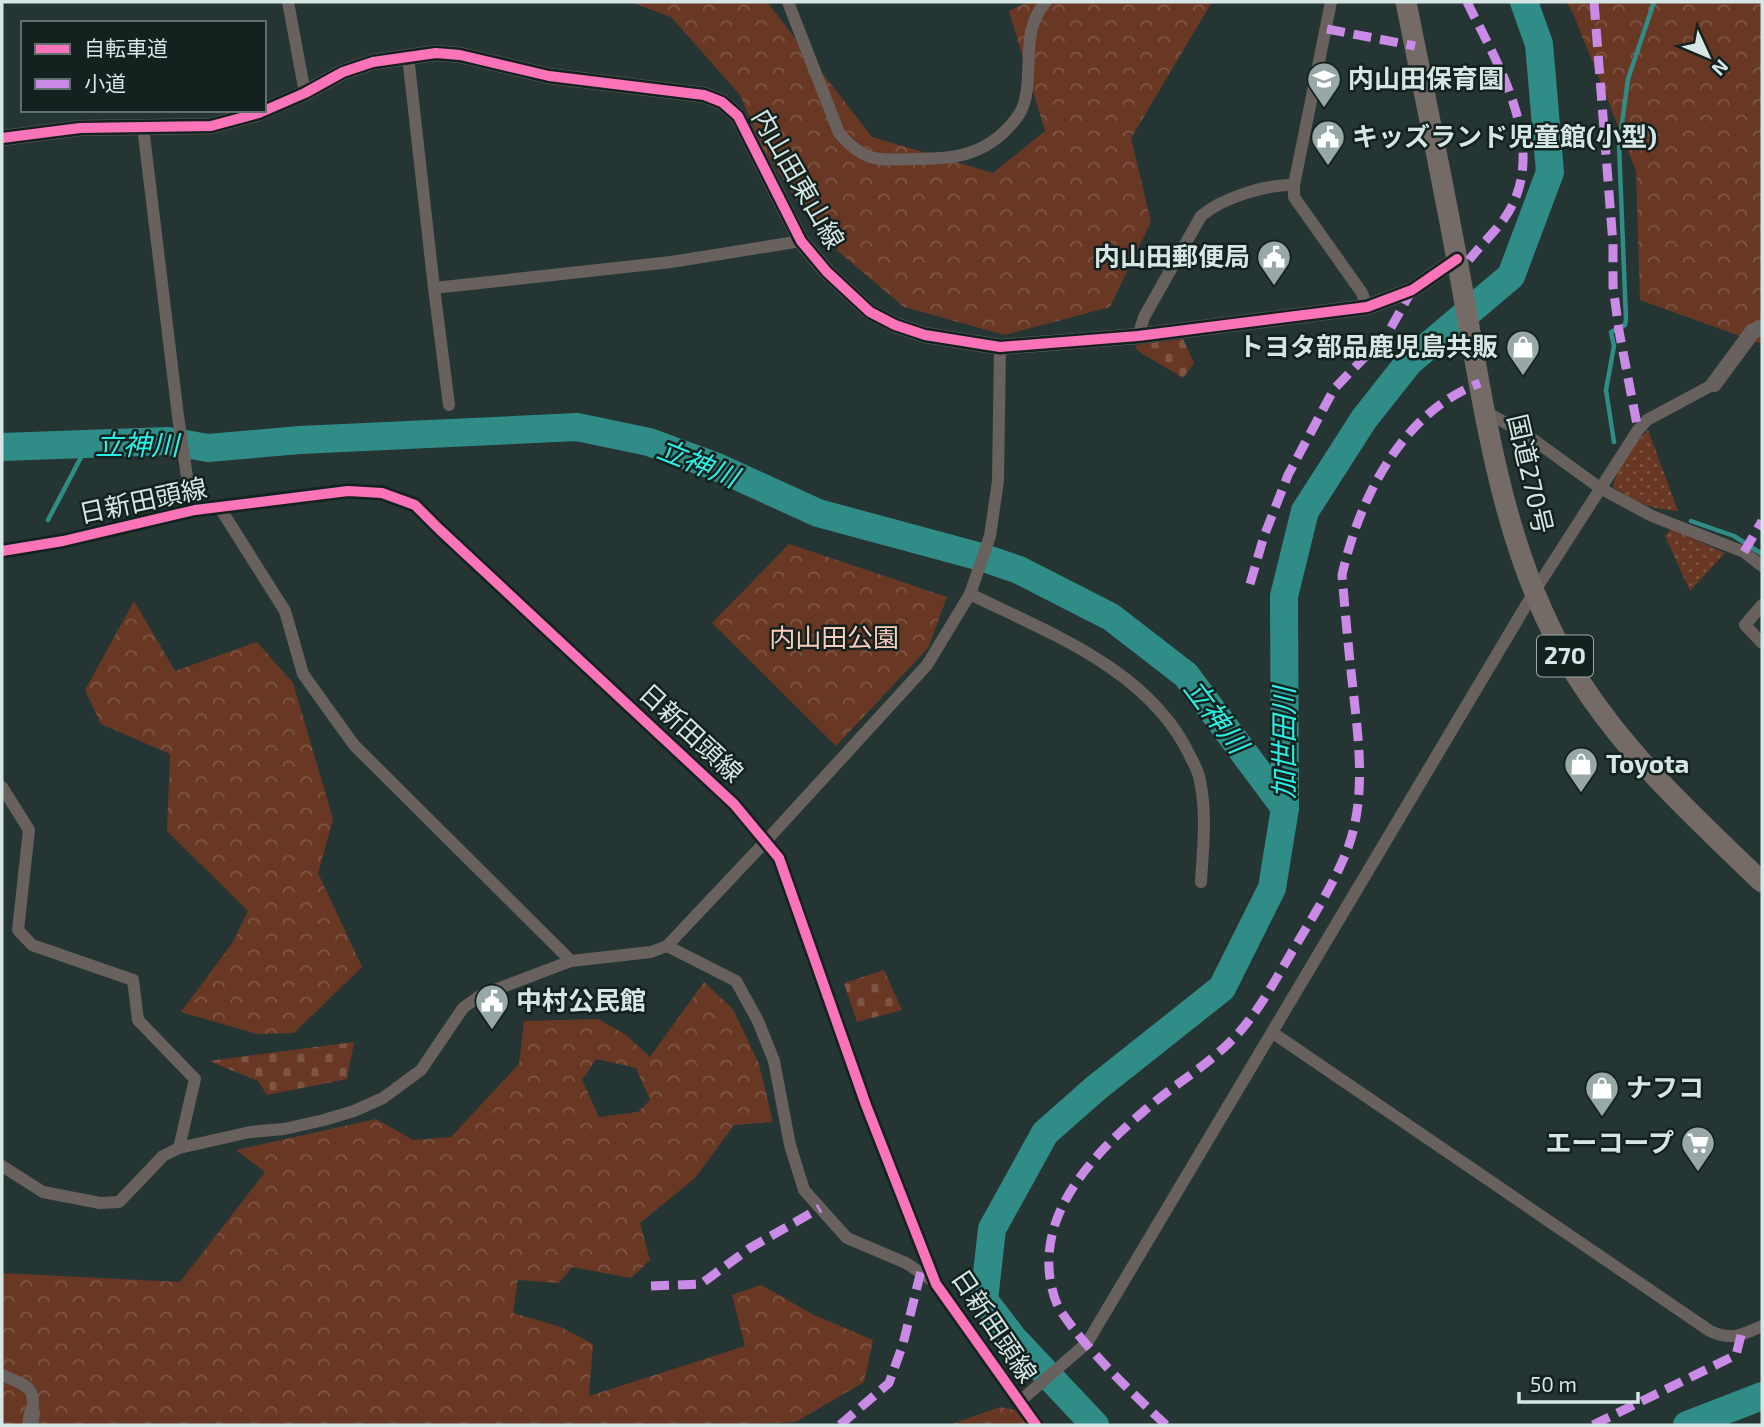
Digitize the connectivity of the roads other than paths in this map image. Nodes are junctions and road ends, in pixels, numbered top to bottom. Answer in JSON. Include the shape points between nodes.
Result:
{"nodes":[{"id":1,"x":288,"y":2,"type":"edge"},
{"id":2,"x":788,"y":2,"type":"edge"},
{"id":3,"x":1046,"y":2,"type":"edge"},
{"id":4,"x":1331,"y":2,"type":"edge"},
{"id":5,"x":1406,"y":2,"type":"edge"},
{"id":6,"x":408,"y":56,"type":"junction"},
{"id":7,"x":305,"y":93,"type":"junction"},
{"id":8,"x":266,"y":109,"type":"edge"},
{"id":9,"x":258,"y":112,"type":"edge"},
{"id":10,"x":143,"y":127,"type":"junction"},
{"id":11,"x":2,"y":138,"type":"edge"},
{"id":12,"x":1294,"y":185,"type":"junction"},
{"id":13,"x":801,"y":241,"type":"junction"},
{"id":14,"x":1459,"y":267,"type":"junction"},
{"id":15,"x":433,"y":288,"type":"junction"},
{"id":16,"x":1367,"y":307,"type":"junction"},
{"id":17,"x":1762,"y":328,"type":"edge"},
{"id":18,"x":1138,"y":336,"type":"junction"},
{"id":19,"x":1000,"y":346,"type":"junction"},
{"id":20,"x":1714,"y":384,"type":"joint"},
{"id":21,"x":449,"y":405,"type":"dead end"},
{"id":22,"x":1486,"y":412,"type":"junction"},
{"id":23,"x":1600,"y":488,"type":"junction"},
{"id":24,"x":220,"y":508,"type":"junction"},
{"id":25,"x":195,"y":510,"type":"junction"},
{"id":26,"x":2,"y":551,"type":"edge"},
{"id":27,"x":1762,"y":566,"type":"edge"},
{"id":28,"x":1534,"y":592,"type":"junction"},
{"id":29,"x":970,"y":594,"type":"junction"},
{"id":30,"x":1762,"y":605,"type":"edge"},
{"id":31,"x":1762,"y":643,"type":"edge"},
{"id":32,"x":2,"y":787,"type":"edge"},
{"id":33,"x":766,"y":841,"type":"junction"},
{"id":34,"x":1201,"y":882,"type":"dead end"},
{"id":35,"x":1762,"y":882,"type":"edge"},
{"id":36,"x":667,"y":946,"type":"junction"},
{"id":37,"x":571,"y":961,"type":"junction"},
{"id":38,"x":1273,"y":1032,"type":"junction"},
{"id":39,"x":179,"y":1148,"type":"junction"},
{"id":40,"x":2,"y":1166,"type":"edge"},
{"id":41,"x":936,"y":1284,"type":"junction"},
{"id":42,"x":1762,"y":1326,"type":"edge"},
{"id":43,"x":2,"y":1375,"type":"edge"},
{"id":44,"x":1023,"y":1399,"type":"junction"},
{"id":45,"x":31,"y":1419,"type":"edge"},
{"id":46,"x":1036,"y":1425,"type":"edge"}],
"edges":[{"from":1,"to":7,"type":"street"},
{"from":2,"to":3,"type":"street","via":[[839,133],[850,146],[875,160],[941,159],[985,148],[1000,136],[1021,114],[1029,36],[1038,10]]},
{"from":4,"to":12,"type":"street"},
{"from":5,"to":14,"type":"highway","name":"国道270号","number":"270"},
{"from":6,"to":7,"type":"street","name":"内山田東山線","via":[[344,72]]},
{"from":6,"to":13,"type":"street","name":"内山田東山線","via":[[460,55],[549,76],[704,95],[722,102],[738,116]]},
{"from":6,"to":15,"type":"street"},
{"from":7,"to":8,"type":"street","name":"内山田東山線"},
{"from":9,"to":10,"type":"street","name":"内山田東山線","via":[[211,126]]},
{"from":10,"to":11,"type":"street","name":"内山田東山線","via":[[80,128]]},
{"from":10,"to":25,"type":"street","via":[[178,416]]},
{"from":12,"to":16,"type":"street","via":[[1294,197],[1362,293]]},
{"from":12,"to":18,"type":"street","via":[[1275,184],[1212,206],[1201,216]]},
{"from":13,"to":15,"type":"street","via":[[671,262]]},
{"from":13,"to":19,"type":"street","name":"内山田東山線","via":[[870,312],[925,335]]},
{"from":14,"to":16,"type":"street","name":"内山田東山線"},
{"from":14,"to":22,"type":"highway","name":"国道270号","number":"270"},
{"from":15,"to":21,"type":"street"},
{"from":16,"to":18,"type":"street","name":"内山田東山線"},
{"from":17,"to":20,"type":"street","via":[[1753,331]]},
{"from":18,"to":19,"type":"street","name":"内山田東山線"},
{"from":19,"to":29,"type":"street","via":[[998,481],[990,532]]},
{"from":20,"to":23,"type":"street","via":[[1647,420]]},
{"from":22,"to":23,"type":"street","via":[[1527,435]]},
{"from":22,"to":28,"type":"highway","name":"国道270号","number":"270","via":[[1508,513]]},
{"from":23,"to":27,"type":"street","via":[[1652,516],[1744,552]]},
{"from":23,"to":28,"type":"street"},
{"from":24,"to":25,"type":"street","name":"日新田頭線"},
{"from":24,"to":33,"type":"street","name":"日新田頭線","via":[[348,491],[382,493],[415,505],[734,804]]},
{"from":24,"to":37,"type":"street","via":[[285,611],[303,674],[354,744]]},
{"from":25,"to":26,"type":"street","name":"日新田頭線"},
{"from":28,"to":35,"type":"highway","name":"国道270号","number":"270","via":[[1575,674],[1623,741],[1680,804]]},
{"from":28,"to":38,"type":"street"},
{"from":29,"to":33,"type":"street","via":[[928,665]]},
{"from":29,"to":34,"type":"street","via":[[1090,655],[1128,681],[1182,739],[1200,778],[1206,818]]},
{"from":30,"to":31,"type":"street","via":[[1745,625]]},
{"from":32,"to":39,"type":"street","via":[[29,830],[18,930],[32,945],[133,980],[138,1020],[195,1079]]},
{"from":33,"to":36,"type":"street"},
{"from":33,"to":41,"type":"street","name":"日新田頭線","via":[[779,858],[866,1105]]},
{"from":36,"to":37,"type":"street"},
{"from":36,"to":41,"type":"street","via":[[736,981],[774,1061],[792,1155],[804,1190],[847,1238],[906,1263]]},
{"from":37,"to":39,"type":"street","via":[[481,995],[463,1008],[421,1070],[383,1098],[324,1120]]},
{"from":38,"to":42,"type":"street","via":[[1710,1331],[1725,1338]]},
{"from":38,"to":44,"type":"street","via":[[1085,1345]]},
{"from":39,"to":40,"type":"street","via":[[163,1156],[119,1202],[43,1192]]},
{"from":41,"to":44,"type":"street","name":"日新田頭線"},
{"from":43,"to":45,"type":"street","via":[[29,1388],[35,1398]]},
{"from":44,"to":46,"type":"street","name":"日新田頭線"}]}
